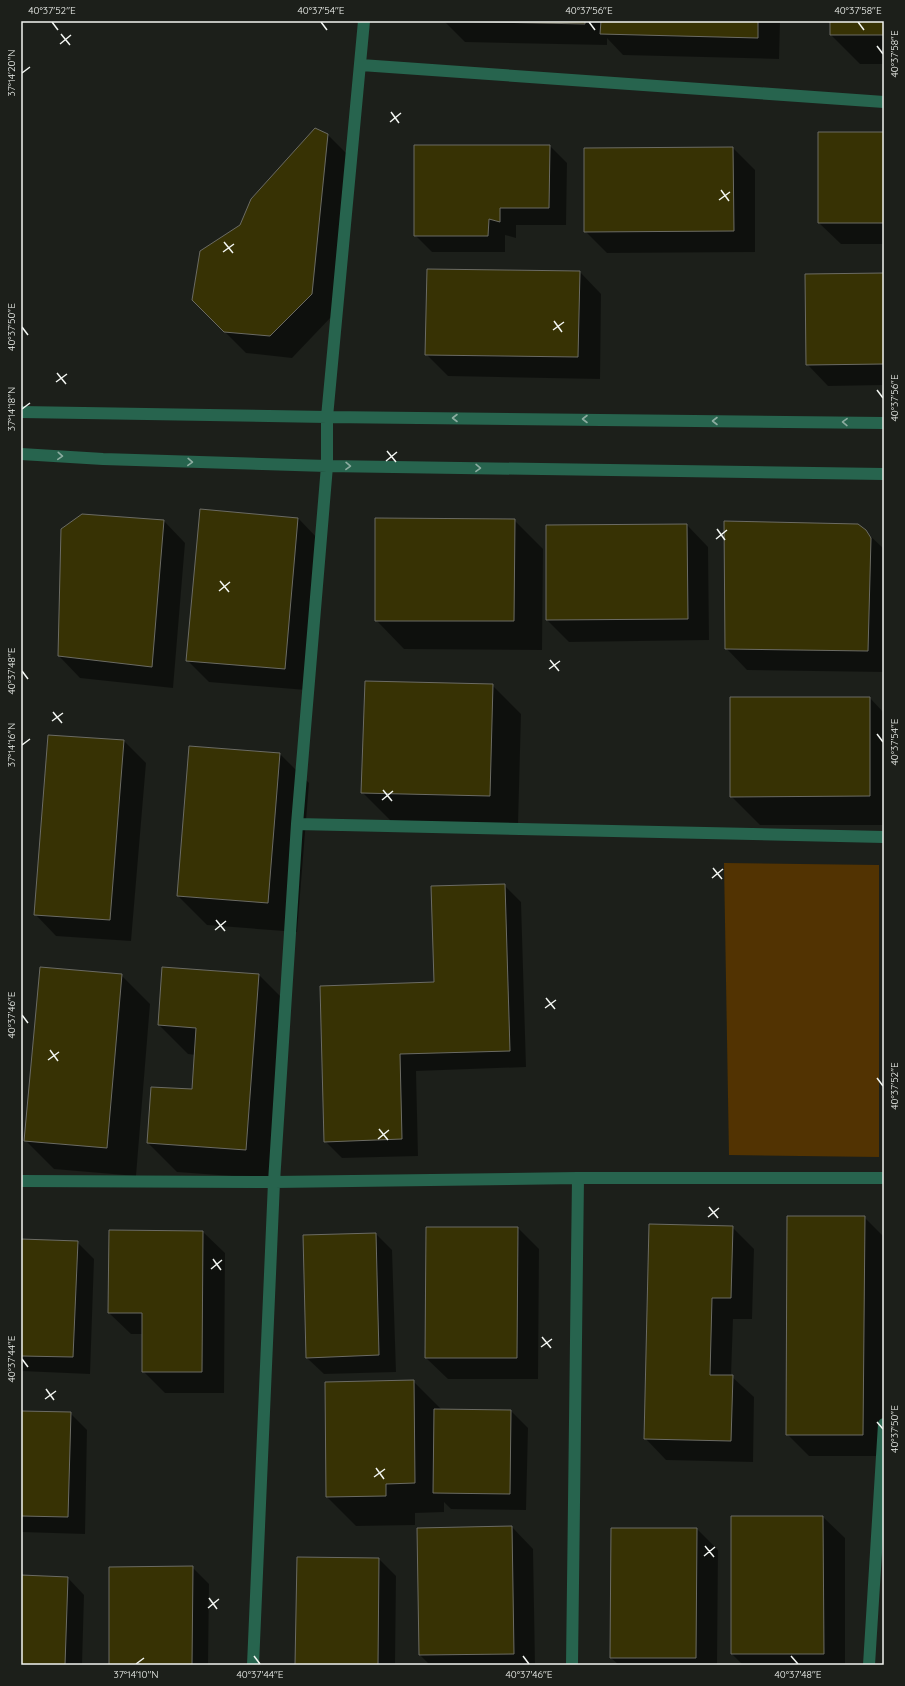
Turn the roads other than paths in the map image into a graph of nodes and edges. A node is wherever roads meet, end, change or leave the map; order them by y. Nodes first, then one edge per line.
1 (364, 21) edge
2 (361, 65) junction
3 (884, 102) edge
4 (21, 412) edge
5 (327, 417) junction
6 (884, 423) edge
7 (21, 454) edge
8 (327, 466) junction
9 (884, 474) edge
10 (297, 824) junction
11 (884, 837) edge
12 (578, 1178) junction
13 (884, 1178) edge
14 (21, 1181) edge
15 (274, 1182) junction
16 (884, 1424) edge
17 (253, 1665) edge
18 (572, 1665) edge
19 (869, 1665) edge

1 - 2 street
2 - 3 street
2 - 5 street
4 - 5 street
6 -> 5 street
5 - 8 street
7 -> 8 street
8 -> 9 street
8 - 10 street
10 - 11 street
10 - 15 street
12 - 13 street
12 - 15 street
12 - 18 street
14 - 15 street
15 - 17 street
16 - 19 street

